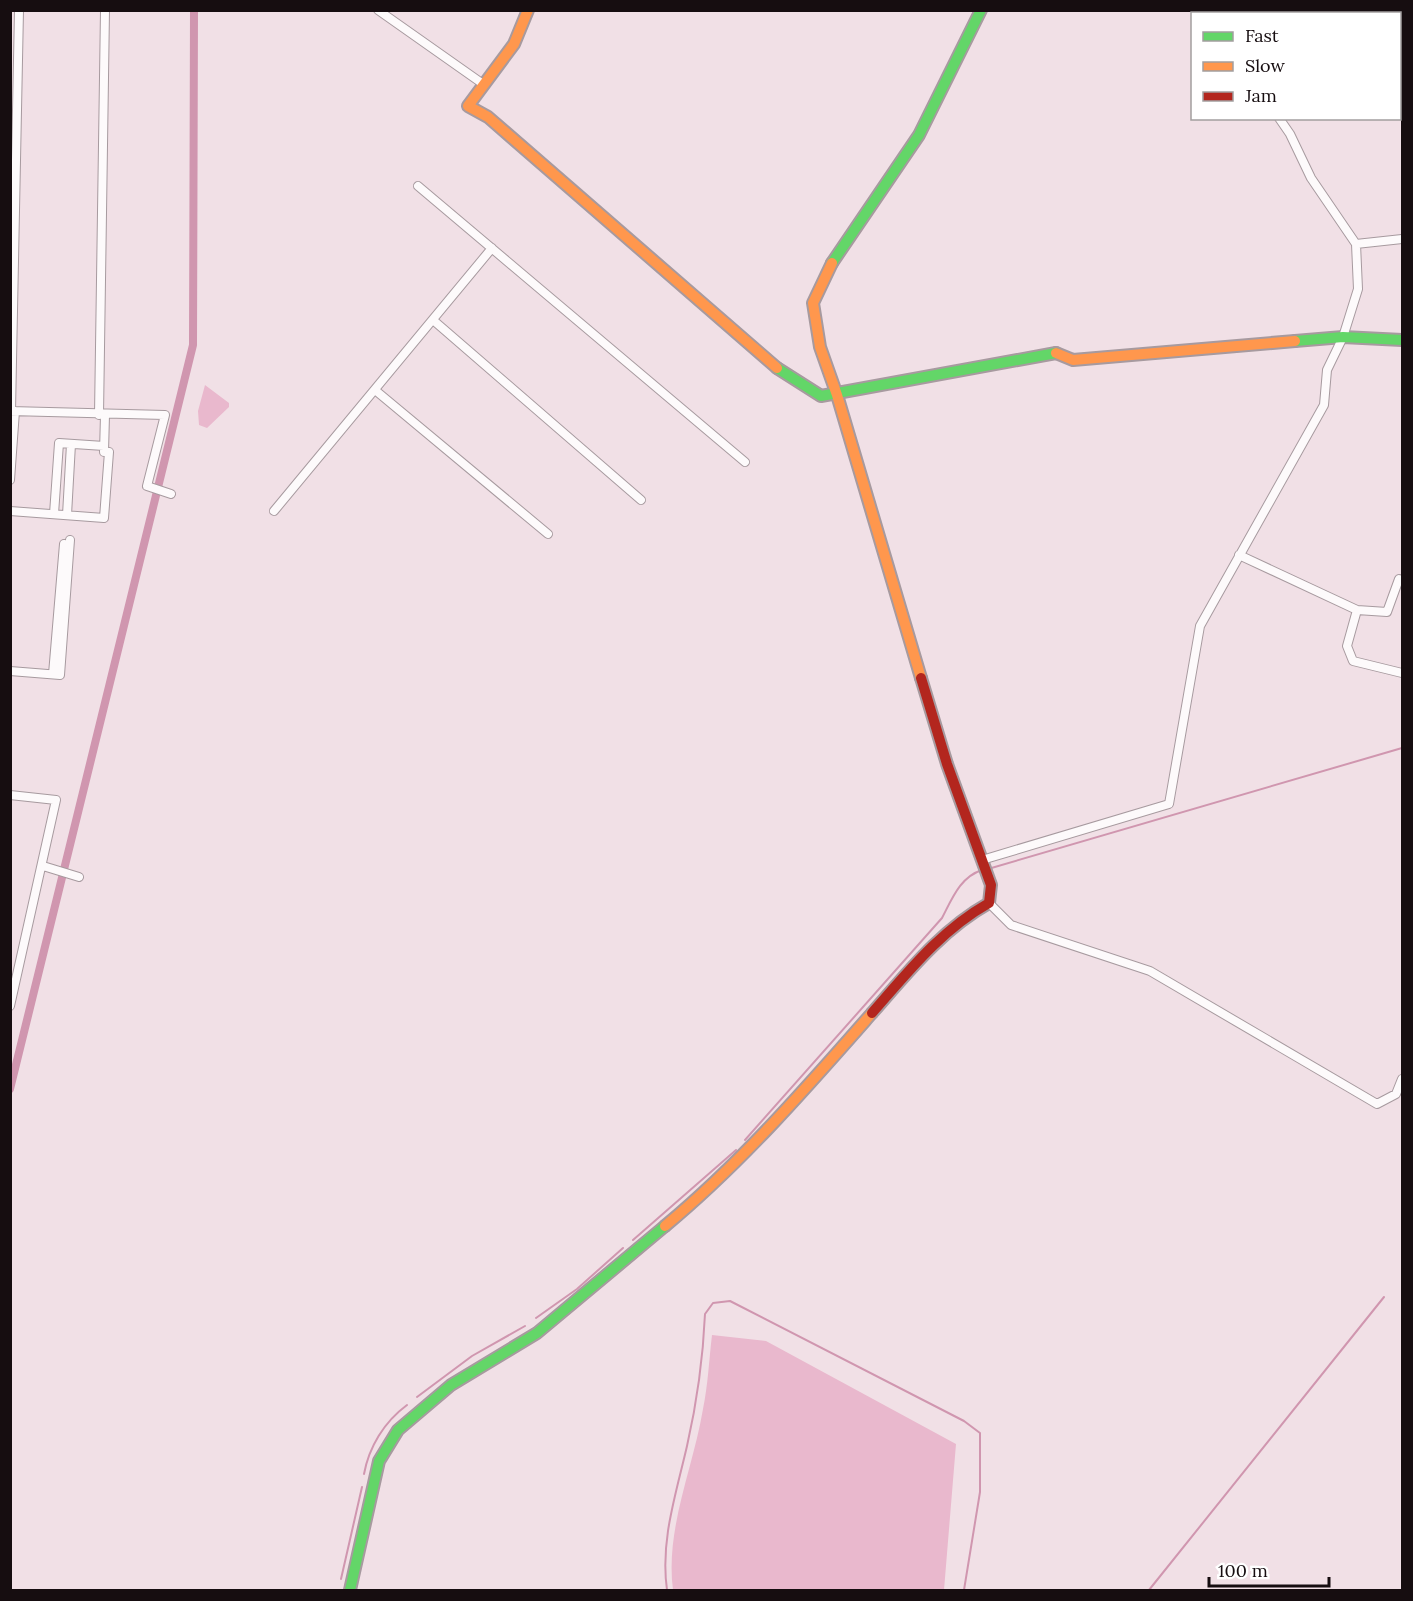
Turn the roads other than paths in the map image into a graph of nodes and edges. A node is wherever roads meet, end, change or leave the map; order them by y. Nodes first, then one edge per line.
1 (19, 10) edge
2 (105, 10) edge
3 (378, 10) edge
4 (528, 10) edge
5 (981, 10) edge
6 (483, 84) junction
7 (1280, 120) edge
8 (418, 186) dead end
9 (1402, 239) edge
10 (1356, 244) junction
11 (492, 248) junction
12 (433, 320) junction
13 (1343, 337) junction
14 (1402, 340) edge
15 (375, 390) junction
16 (837, 395) junction
17 (12, 411) edge
18 (102, 415) junction
19 (71, 444) junction
20 (104, 446) junction
21 (745, 462) dead end
22 (10, 480) edge
23 (171, 494) dead end
24 (641, 500) dead end
25 (10, 511) edge
26 (274, 511) dead end
27 (54, 514) junction
28 (67, 515) junction
29 (548, 534) dead end
30 (67, 542) dead end
31 (1239, 555) junction
32 (1399, 579) dead end
33 (1357, 610) junction
34 (10, 671) edge
35 (1402, 673) edge
36 (10, 795) edge
37 (43, 866) junction
38 (984, 866) junction
39 (79, 877) dead end
40 (989, 903) junction
41 (10, 1006) edge
42 (1402, 1079) edge
43 (350, 1590) edge

1 - 17 street
2 - 18 street
3 - 6 street
4 - 6 street
5 - 16 street
6 - 16 street
7 - 10 street
8 - 11 street
9 - 10 street
10 - 13 street
11 - 12 street
11 - 21 street
12 - 15 street
12 - 24 street
13 - 14 street
13 - 16 street
13 - 31 street
15 - 26 street
15 - 29 street
16 - 38 street
17 - 18 street
17 - 22 street
18 - 20 street
18 - 23 street
19 - 20 street
19 - 27 street
19 - 28 street
20 - 28 street
25 - 27 street
27 - 28 street
30 - 34 street
31 - 33 street
31 - 38 street
32 - 33 street
33 - 35 street
36 - 37 street
37 - 39 street
37 - 41 street
38 - 40 street
40 - 42 street
40 - 43 street

